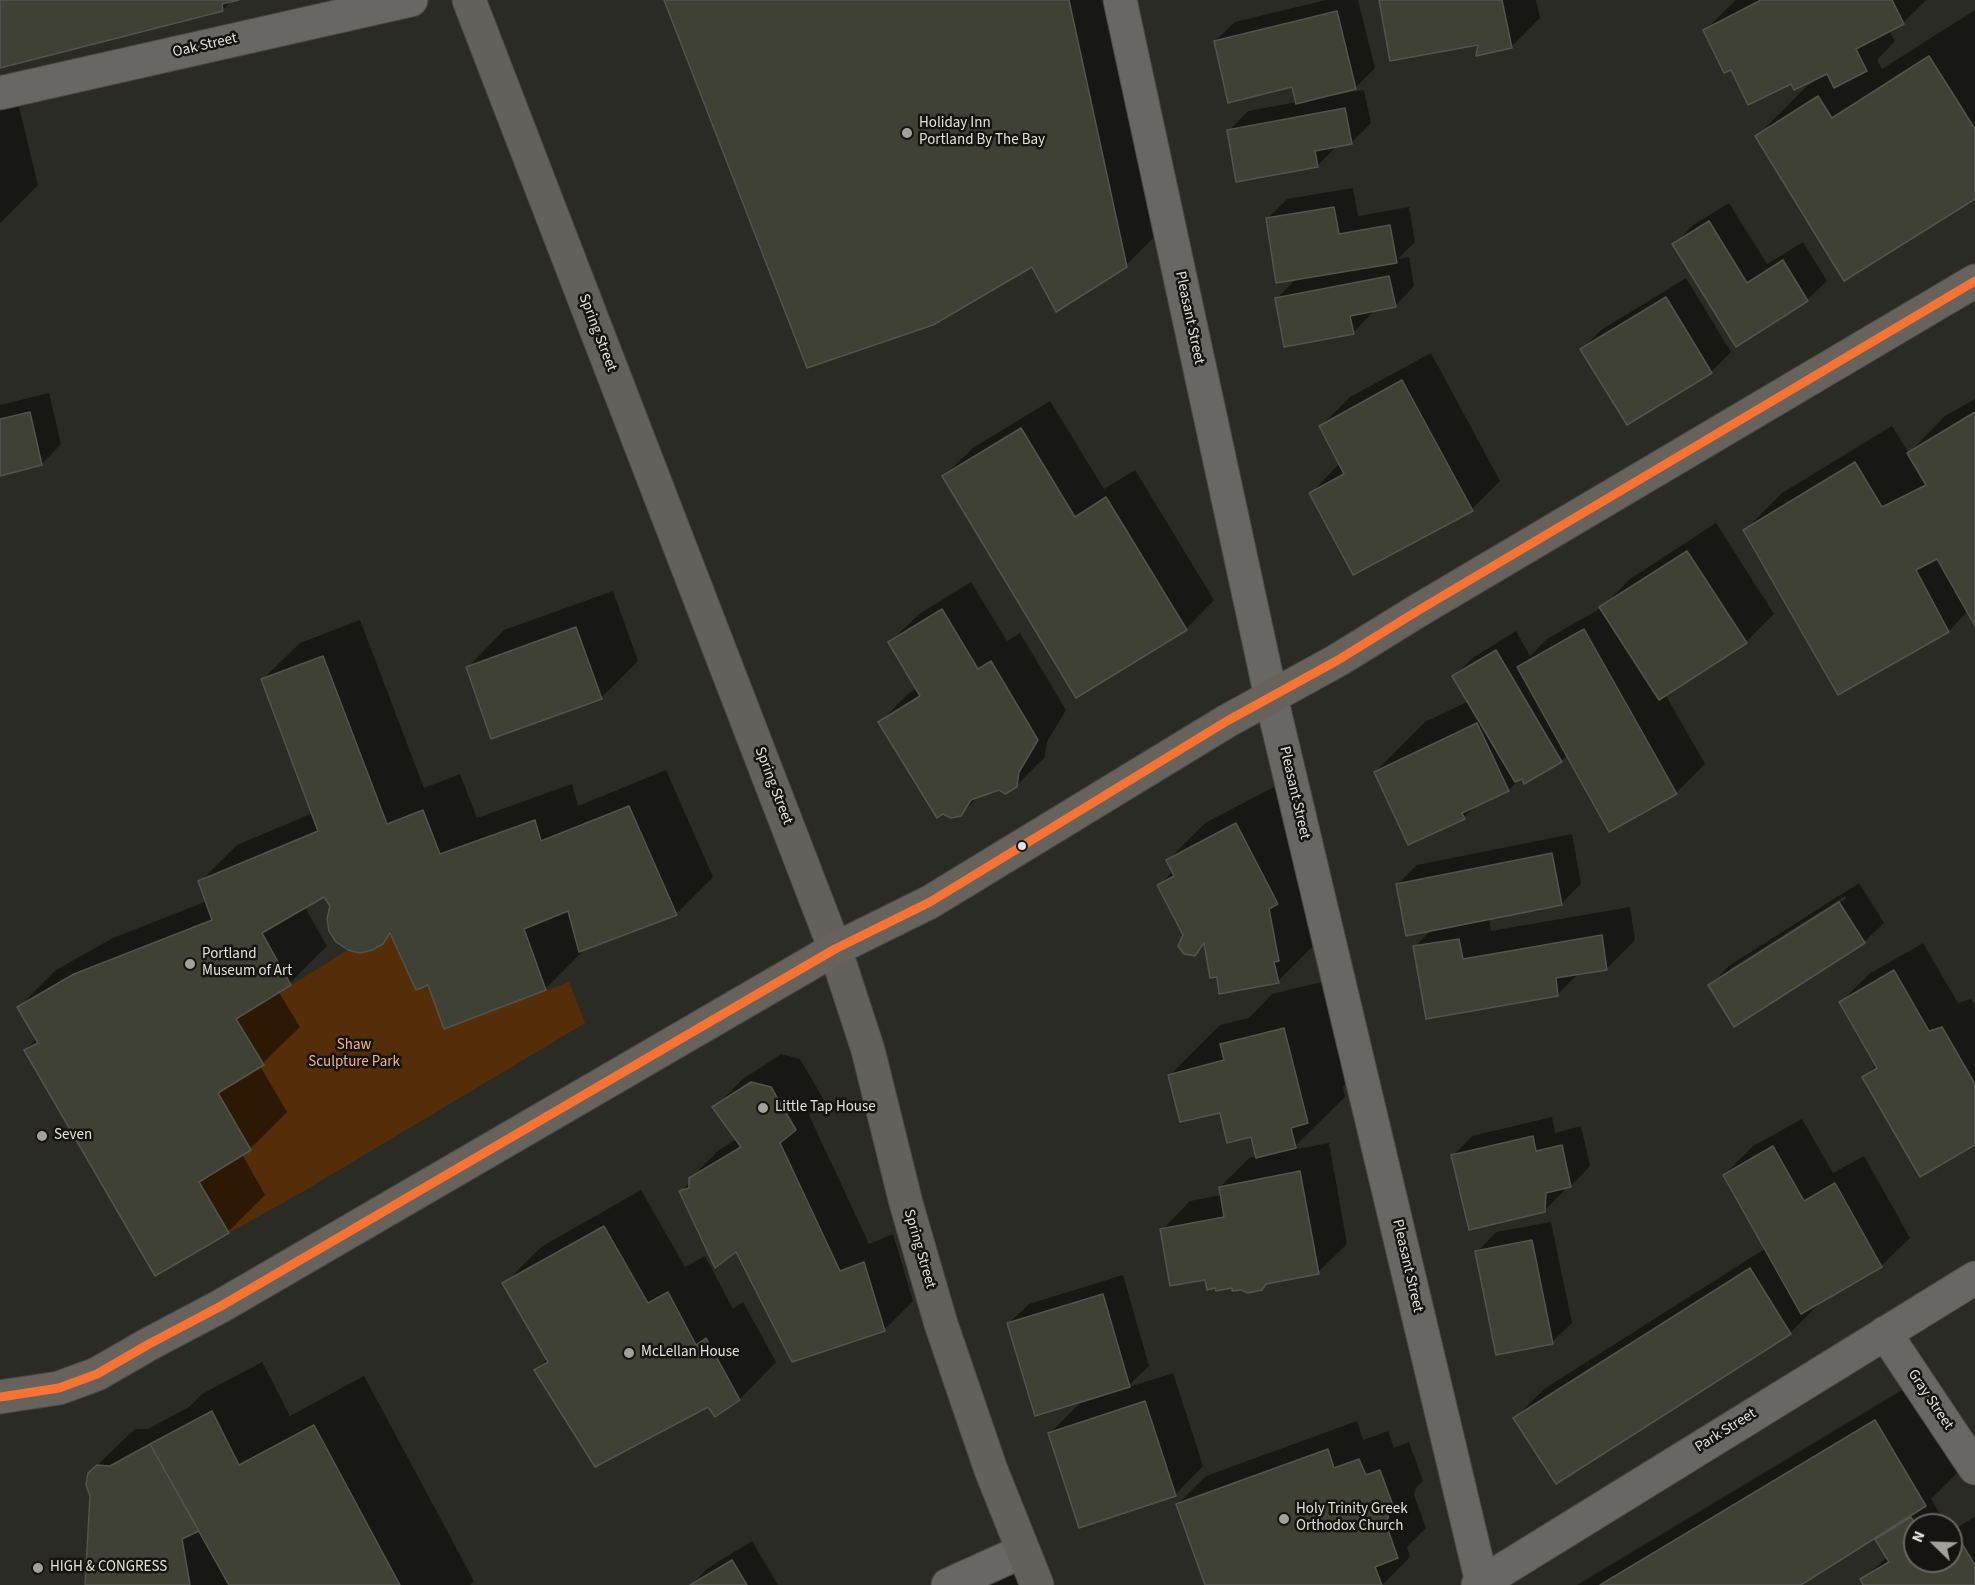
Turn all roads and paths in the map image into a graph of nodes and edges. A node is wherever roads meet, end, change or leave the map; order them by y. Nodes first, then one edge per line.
1 (411, 0) edge
2 (469, 0) edge
3 (1120, 0) edge
4 (0, 93) edge
5 (1975, 281) edge
6 (1271, 697) junction
7 (835, 948) junction
8 (1975, 1278) edge
9 (1885, 1333) junction
10 (0, 1396) edge
11 (1975, 1468) edge
12 (1023, 1551) junction
13 (1480, 1584) edge
14 (948, 1585) edge
15 (1037, 1585) edge

1 - 4 street, Oak Street
2 - 7 street, Spring Street
3 - 6 street, Pleasant Street
5 - 6 main road
6 - 7 main road
6 - 13 street, Pleasant Street
7 - 10 main road
7 - 12 street, Spring Street
8 - 9 street, Park Street
9 - 11 street, Gray Street
9 - 13 street, Park Street
12 - 14 street
12 - 15 street, Spring Street

